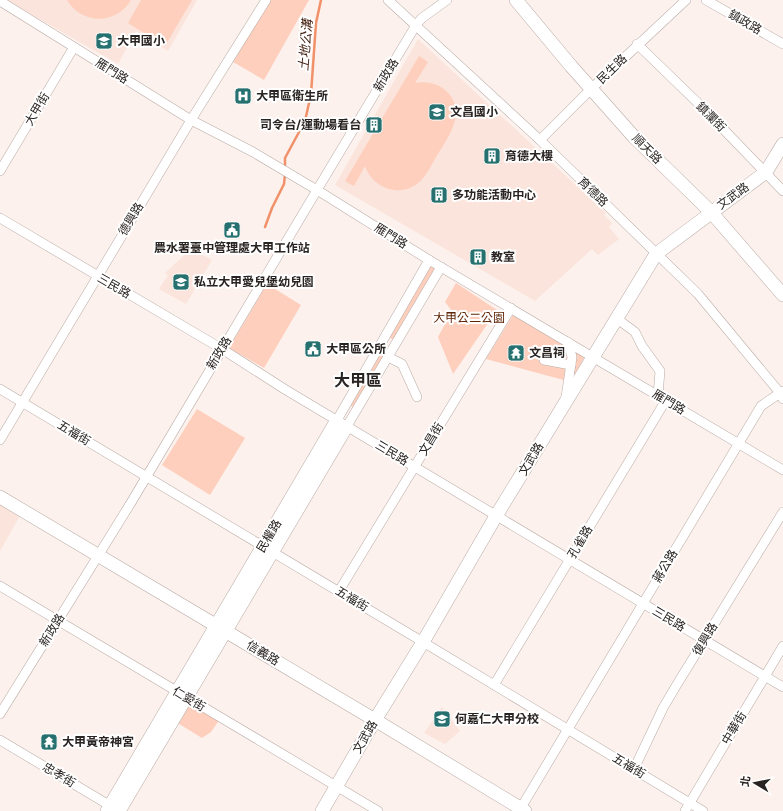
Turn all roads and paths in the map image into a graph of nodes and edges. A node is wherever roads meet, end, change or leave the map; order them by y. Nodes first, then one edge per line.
1 (266, 0) edge
2 (388, 0) edge
3 (447, 0) edge
4 (516, 0) edge
5 (686, 0) edge
6 (706, 0) edge
7 (0, 1) edge
8 (416, 25) junction
9 (637, 44) junction
10 (783, 44) edge
11 (74, 47) junction
12 (591, 89) junction
13 (190, 120) junction
14 (540, 140) junction
15 (783, 144) edge
16 (0, 171) edge
17 (766, 172) junction
18 (317, 190) junction
19 (783, 191) edge
20 (711, 212) junction
21 (0, 218) edge
22 (656, 254) junction
23 (429, 260) junction
24 (441, 267) junction
25 (98, 276) junction
26 (783, 295) edge
27 (511, 308) junction
28 (616, 318) junction
29 (568, 342) junction
30 (381, 343) junction
31 (222, 349) junction
32 (391, 351) junction
33 (593, 357) junction
34 (544, 360) dead end
35 (572, 365) junction
36 (0, 389) edge
37 (782, 394) edge
38 (417, 397) dead end
39 (662, 398) junction
40 (23, 402) junction
41 (564, 404) junction
42 (342, 423) junction
43 (0, 440) edge
44 (739, 443) junction
45 (414, 466) junction
46 (783, 470) edge
47 (146, 476) junction
48 (0, 497) edge
49 (783, 512) edge
50 (496, 516) junction
51 (268, 549) junction
52 (98, 555) junction
53 (570, 560) junction
54 (0, 586) edge
55 (339, 591) junction
56 (643, 603) junction
57 (58, 621) junction
58 (221, 628) junction
59 (705, 640) junction
60 (424, 642) junction
61 (783, 646) edge
62 (765, 676) junction
63 (494, 685) junction
64 (783, 687) edge
65 (182, 694) junction
66 (0, 714) edge
67 (375, 720) junction
68 (568, 729) junction
69 (0, 740) edge
70 (634, 769) junction
71 (336, 786) junction
72 (687, 807) edge
73 (113, 810) edge
74 (522, 810) edge
75 (322, 811) edge
76 (378, 811) edge
77 (703, 811) edge

1 - 13 street, 德興路
2 - 8 street, 育德路
3 - 8 street, 新政路
4 - 12 street, 順天路
5 - 9 street, 民生路
6 - 10 street, 鎮政路
7 - 11 street, 雁門路
8 - 14 street, 育德路
8 - 18 street, 新政路
9 - 12 street, 民生路
9 - 17 street, 鎮瀾街
11 - 13 street, 雁門路
11 - 16 street, 大甲街
12 - 14 street, 民生路
12 - 20 street, 順天路
13 - 18 street, 雁門路
13 - 25 street, 德興路
14 - 22 street, 育德路
15 - 17 street, 文武路
17 - 19 street, 鎮瀾街
17 - 20 street, 文武路
18 - 23 street, 雁門路
18 - 31 street, 新政路
20 - 22 street, 文武路
20 - 26 street, 順天路
21 - 25 street, 三民路
22 - 28 street, 文武路
22 - 37 street, 育德路
23 - 24 street, 雁門路
23 - 30 street, 民權路
24 - 27 street, 雁門路
24 - 32 street, 民權路
25 - 31 street, 三民路
25 - 40 street, 德興路
27 - 29 street, 雁門路
27 - 45 street, 文昌街
28 - 33 street, 文武路
28 - 39 street
29 - 33 street, 雁門路
29 - 35 street
30 - 32 street
30 - 42 street, 民權路
31 - 42 street, 三民路
31 - 47 street, 新政路
32 - 38 street
32 - 42 street, 民權路
33 - 39 street, 雁門路
33 - 41 street, 文武路
34 - 35 street
35 - 41 street
36 - 40 street, 五福街
37 - 44 street, 蔣公路
39 - 44 street, 雁門路
39 - 53 street, 孔雀路
40 - 43 street, 德興路
40 - 47 street, 五福街
41 - 50 street, 文武路
42 - 45 street, 三民路
42 - 51 street, 民權路
44 - 46 street, 雁門路
44 - 56 street, 蔣公路
45 - 50 street, 三民路
45 - 55 street, 文昌街
47 - 51 street, 五福街
47 - 52 street, 新政路
48 - 52 street, 信義路
49 - 59 street, 復興路
50 - 53 street, 三民路
50 - 60 street, 文武路
51 - 55 street, 五福街
51 - 58 street, 民權路
52 - 57 street, 新政路
52 - 58 street, 信義路
53 - 56 street, 三民路
53 - 63 street, 孔雀路
54 - 57 street, 仁愛街
55 - 60 street, 五福街
56 - 59 street, 三民路
56 - 68 street, 蔣公路
57 - 65 street, 仁愛街
57 - 66 street, 新政路
58 - 65 street, 民權路
58 - 67 street, 信義路
59 - 62 street, 三民路
59 - 70 street, 復興路
60 - 63 street, 五福街
60 - 67 street, 文武路
61 - 62 street, 中華街
62 - 64 street, 三民路
62 - 72 street, 中華街
63 - 68 street, 五福街
65 - 71 street, 仁愛街
65 - 73 street, 民權路
67 - 71 street, 文武路
67 - 74 street, 信義路
68 - 70 street, 五福街
68 - 74 street, 蔣公路
69 - 73 street, 忠孝街
70 - 72 street, 五福街
71 - 75 street, 文武路
71 - 76 street, 仁愛街
72 - 77 street, 五福街

